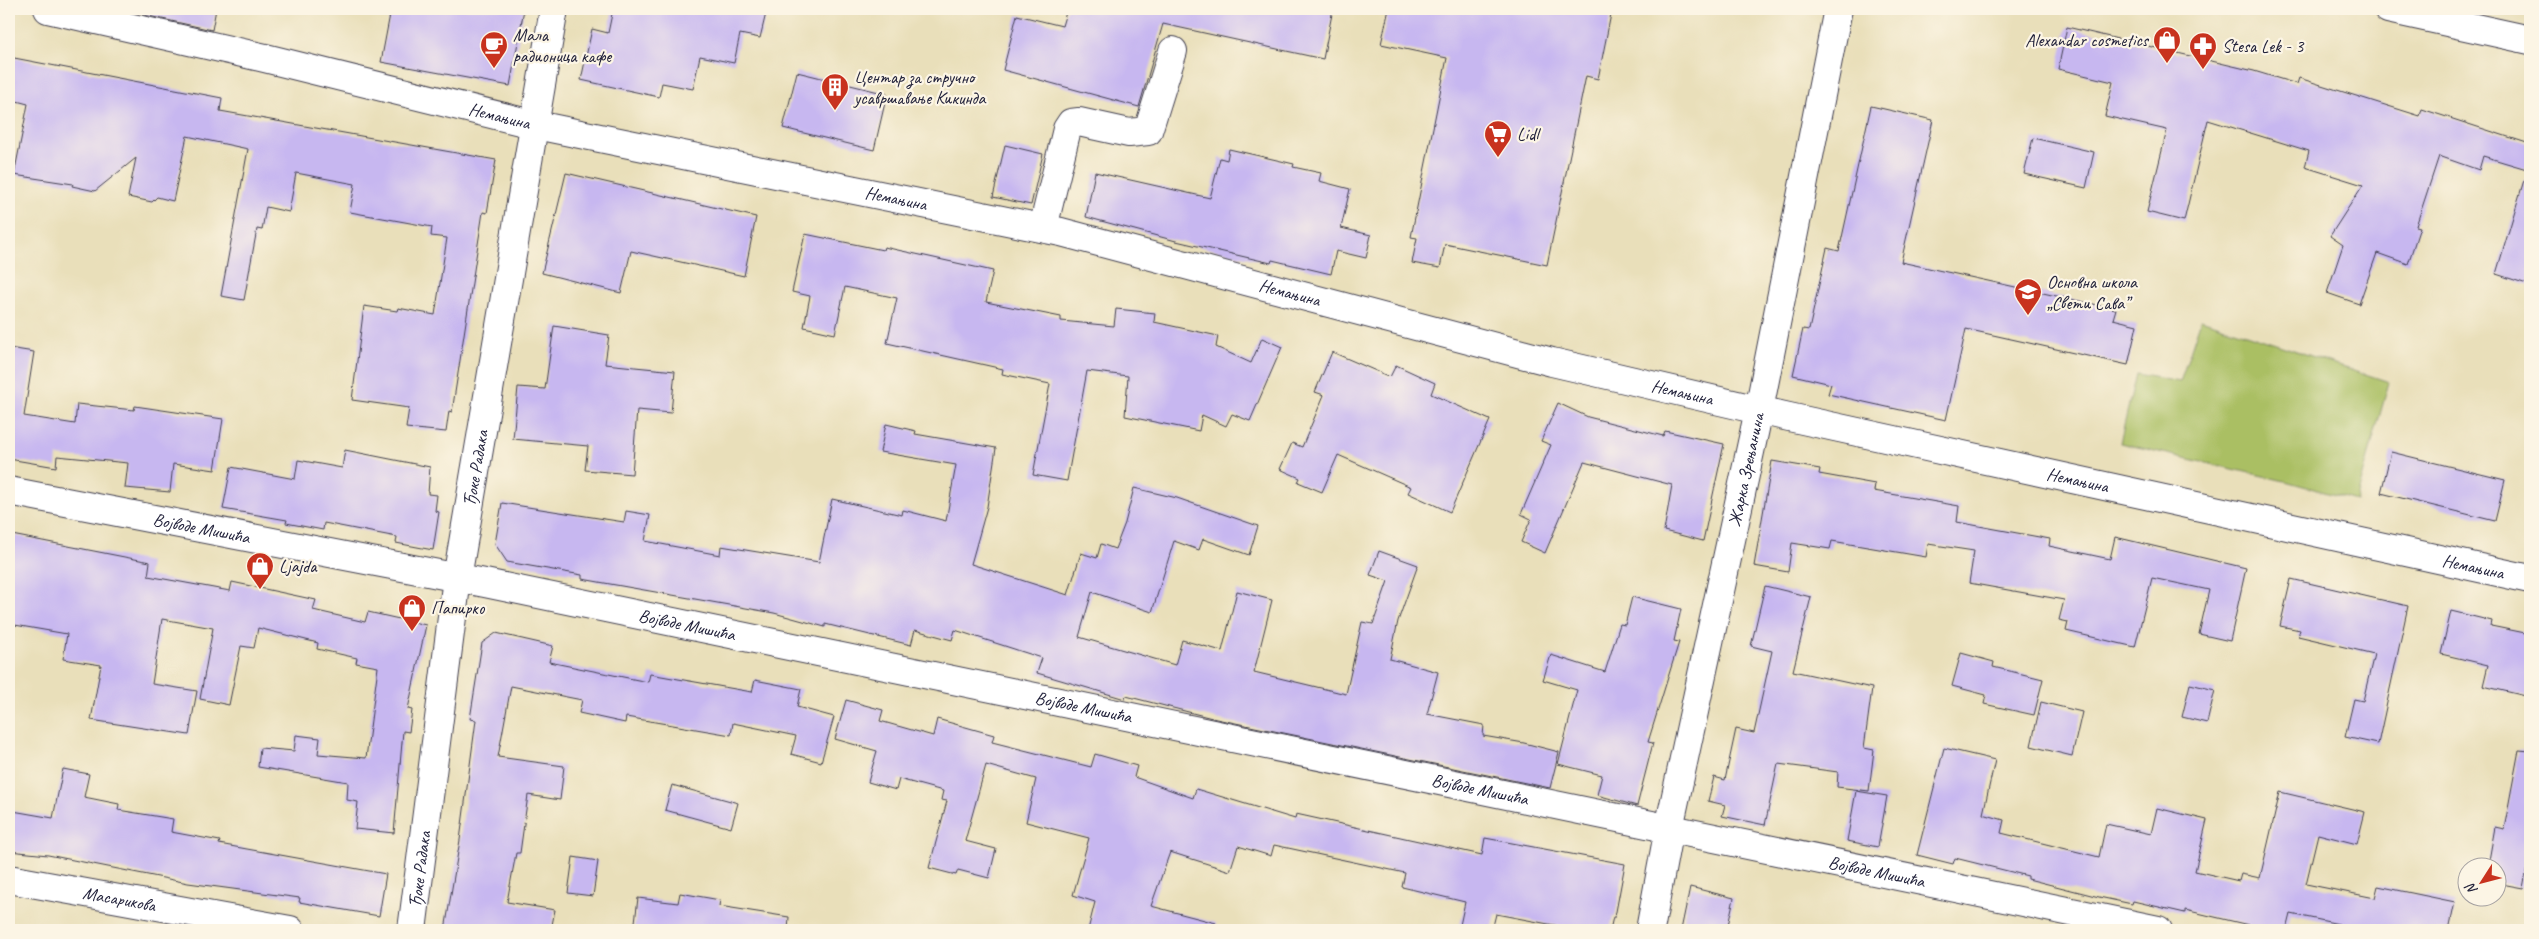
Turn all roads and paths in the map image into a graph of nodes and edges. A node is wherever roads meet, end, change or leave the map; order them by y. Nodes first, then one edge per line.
1 (48, 9) edge
2 (554, 9) edge
3 (1838, 9) edge
4 (2388, 9) edge
5 (2530, 40) edge
6 (1173, 51) dead end
7 (536, 126) junction
8 (1043, 228) junction
9 (1759, 410) junction
10 (9, 491) edge
11 (457, 578) junction
12 (2530, 579) edge
13 (1669, 828) junction
14 (9, 879) edge
15 (290, 930) edge
16 (412, 930) edge
17 (1650, 930) edge
18 (2158, 930) edge

1 - 7 street, Немањина
2 - 7 street, Ђоке Радака
3 - 9 street, Жарка Зрењанина
4 - 5 street
6 - 8 street
7 - 8 street, Немањина
7 - 11 street, Ђоке Радака
8 - 9 street, Немањина
9 - 12 street, Немањина
9 - 13 street, Жарка Зрењанина
10 - 11 street, Војводе Мишића
11 - 13 street, Војводе Мишића
11 - 16 street, Ђоке Радака
13 - 17 street, Жарка Зрењанина
13 - 18 street, Војводе Мишића
14 - 15 street, Масарикова

